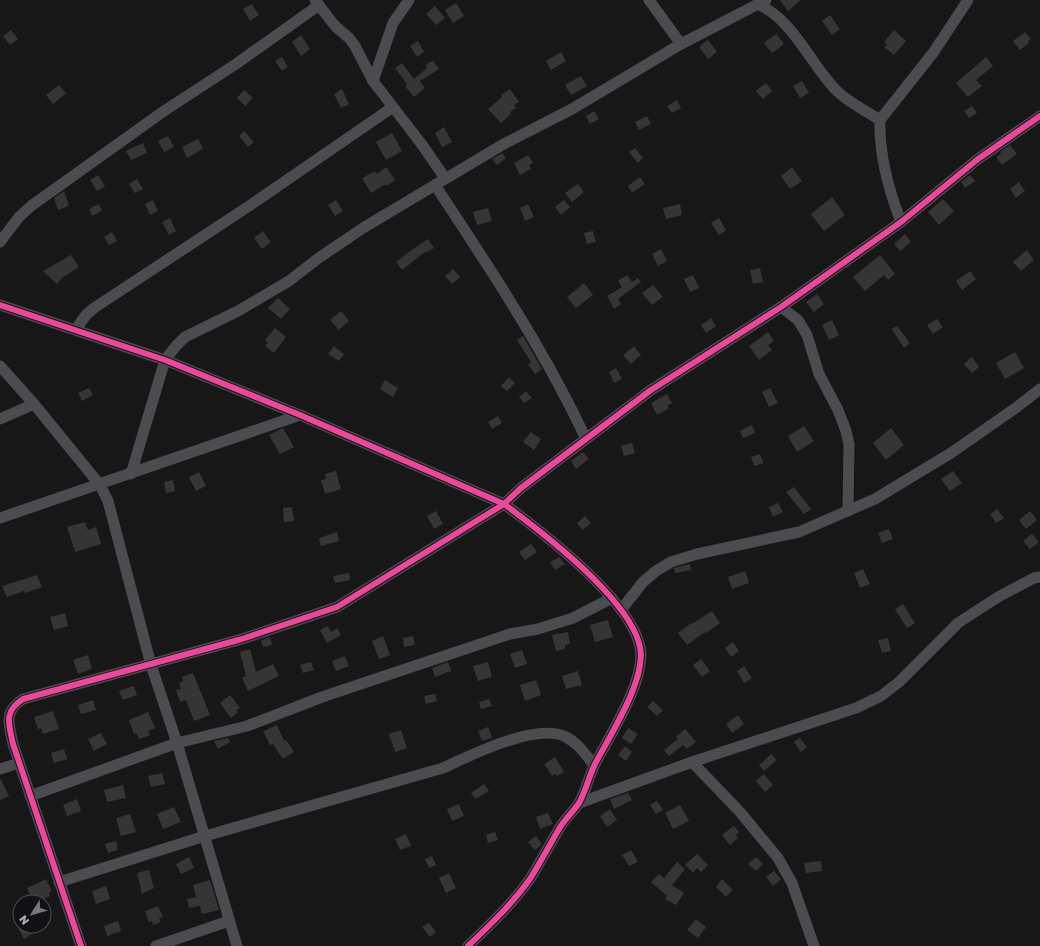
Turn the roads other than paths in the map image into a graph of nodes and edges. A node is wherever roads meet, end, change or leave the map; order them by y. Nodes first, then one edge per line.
1 (409, 0) edge
2 (649, 0) edge
3 (968, 0) edge
4 (317, 2) edge
5 (761, 2) edge
6 (681, 44) junction
7 (373, 81) junction
8 (393, 107) junction
9 (1040, 116) edge
10 (880, 120) junction
11 (445, 178) junction
12 (435, 185) junction
13 (901, 222) junction
14 (0, 242) edge
15 (0, 305) edge
16 (781, 307) junction
17 (76, 330) junction
18 (165, 360) junction
19 (0, 366) edge
20 (1040, 389) edge
21 (34, 404) junction
22 (300, 415) junction
23 (0, 419) edge
24 (586, 439) junction
25 (131, 474) junction
26 (100, 485) junction
27 (504, 504) junction
28 (848, 511) junction
29 (0, 518) edge
30 (1040, 577) edge
31 (612, 598) junction
32 (621, 610) junction
33 (151, 665) junction
34 (177, 743) junction
35 (692, 762) junction
36 (19, 763) junction
37 (594, 765) junction
38 (0, 769) edge
39 (30, 796) junction
40 (579, 803) junction
41 (205, 836) junction
42 (59, 882) junction
43 (229, 921) junction
44 (81, 946) edge
45 (156, 946) edge
46 (237, 946) edge
47 (468, 946) edge
48 (814, 946) edge

1 - 7 street
2 - 6 street
3 - 10 street
4 - 7 street
4 - 14 street
5 - 6 street
5 - 10 street
6 - 11 street
7 - 8 street
8 - 11 street
8 - 17 street
9 - 13 street
10 - 13 street
11 - 12 street
12 - 18 street
12 - 24 street
13 - 16 street
15 - 17 street
16 - 24 street
16 - 28 street
17 - 18 street
18 - 22 street
18 - 25 street
19 - 21 street
20 - 28 street
21 - 23 street
21 - 26 street
22 - 25 street
22 - 27 street
24 - 27 street
25 - 26 street
26 - 29 street
26 - 33 street
27 - 31 street
27 - 33 street
28 - 32 street
30 - 35 street
31 - 32 street
31 - 34 street
32 - 37 street
33 - 34 street
33 - 36 street
34 - 39 street
34 - 41 street
35 - 40 street
35 - 48 street
36 - 38 street
36 - 39 street
37 - 40 street
37 - 41 street
39 - 42 street
40 - 47 street
41 - 42 street
41 - 43 street
42 - 44 street
43 - 45 street
43 - 46 street

